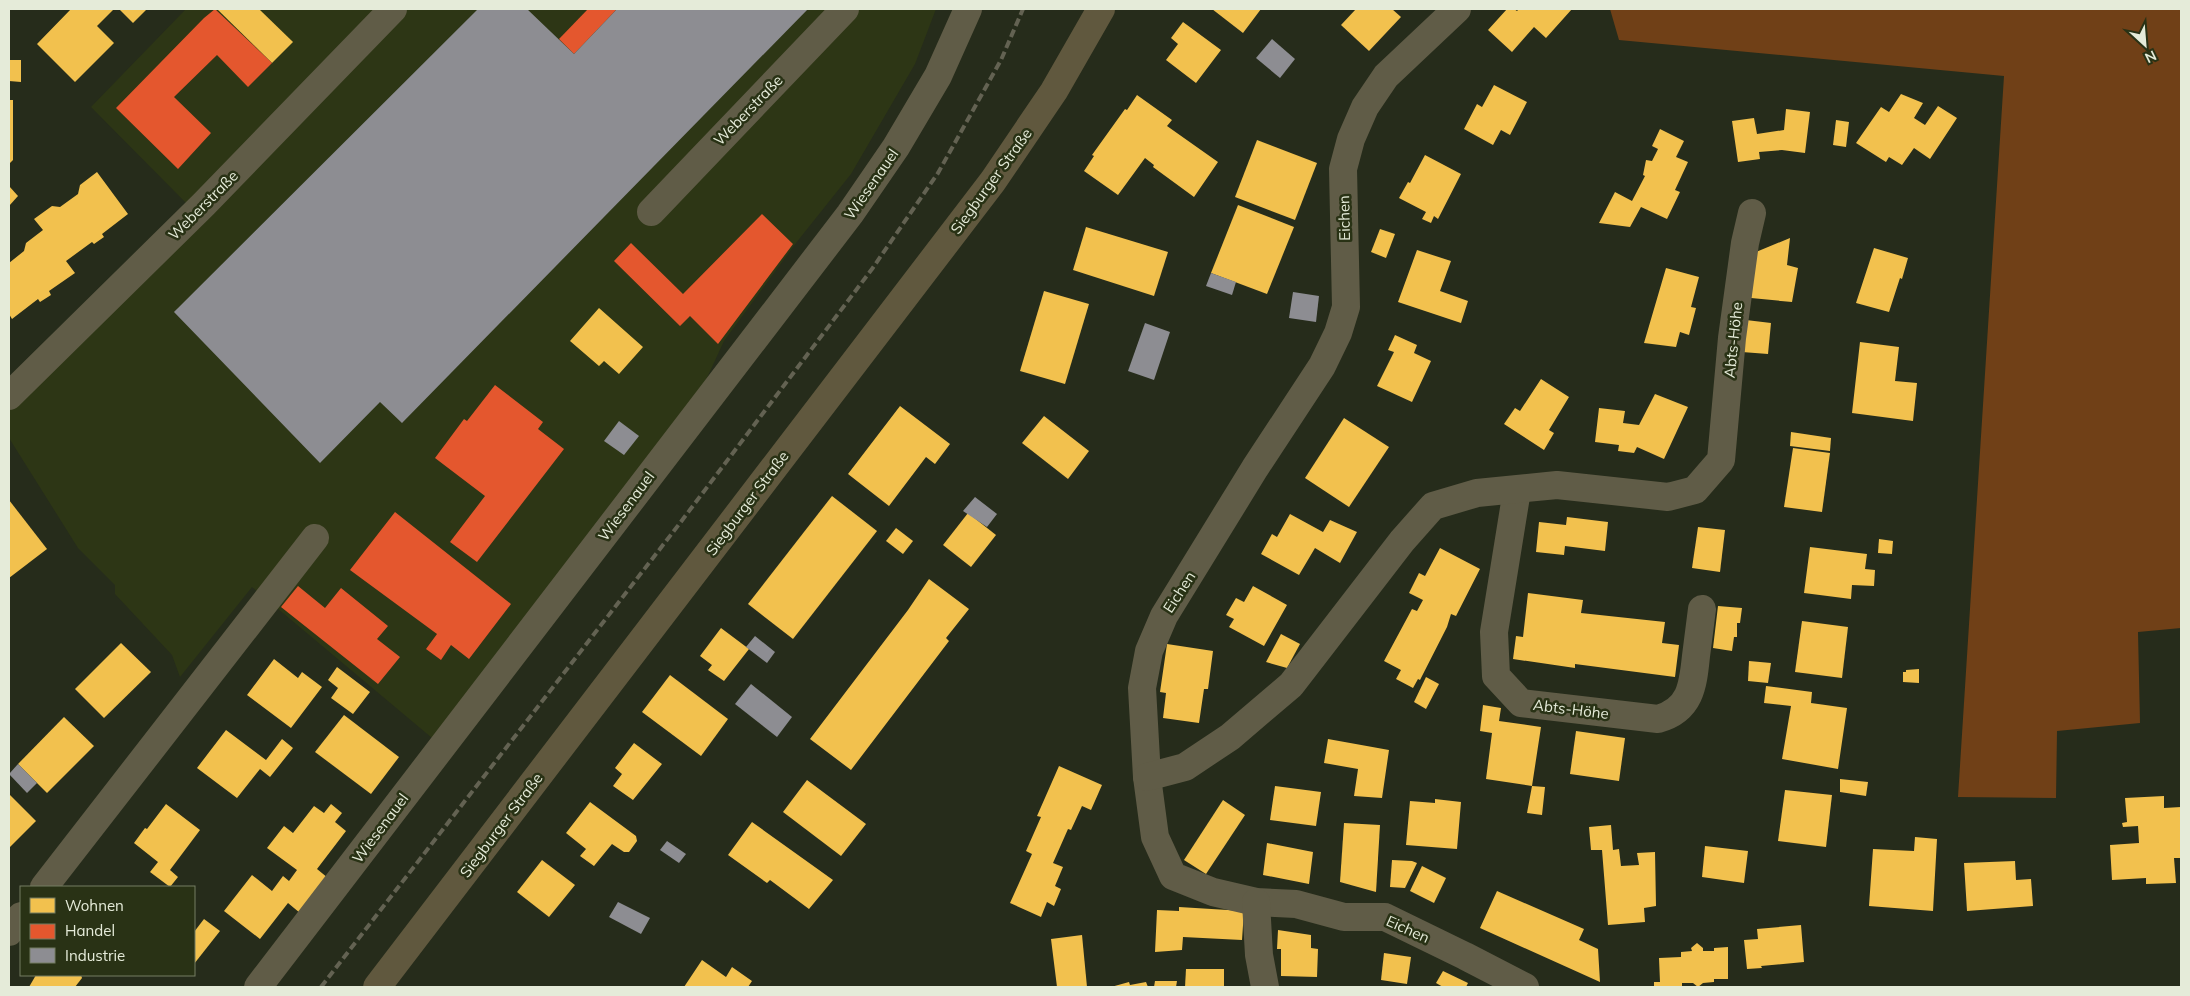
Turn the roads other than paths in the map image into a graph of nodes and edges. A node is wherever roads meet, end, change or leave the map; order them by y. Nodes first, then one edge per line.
1 (393, 9) edge
2 (845, 9) edge
3 (968, 9) edge
4 (1101, 9) edge
5 (1457, 9) edge
6 (651, 212) dead end
7 (1752, 213) dead end
8 (9, 396) edge
9 (1517, 490) junction
10 (315, 538) dead end
11 (1702, 609) dead end
12 (1147, 777) junction
13 (45, 886) edge
14 (1256, 902) junction
15 (20, 917) edge
16 (9, 932) edge
17 (258, 987) edge
18 (377, 987) edge
19 (1265, 987) edge
20 (1525, 987) edge

1 - 8 street, Weberstraße
2 - 6 street, Weberstraße
3 - 17 street, Wiesenauel
4 - 18 main road, Siegburger Straße
5 - 12 street, Eichen
7 - 9 street, Abts-Höhe
9 - 11 street, Abts-Höhe
9 - 12 street, Abts-Höhe
10 - 13 street
12 - 14 street, Eichen
14 - 19 street
14 - 20 street, Eichen
15 - 16 street

